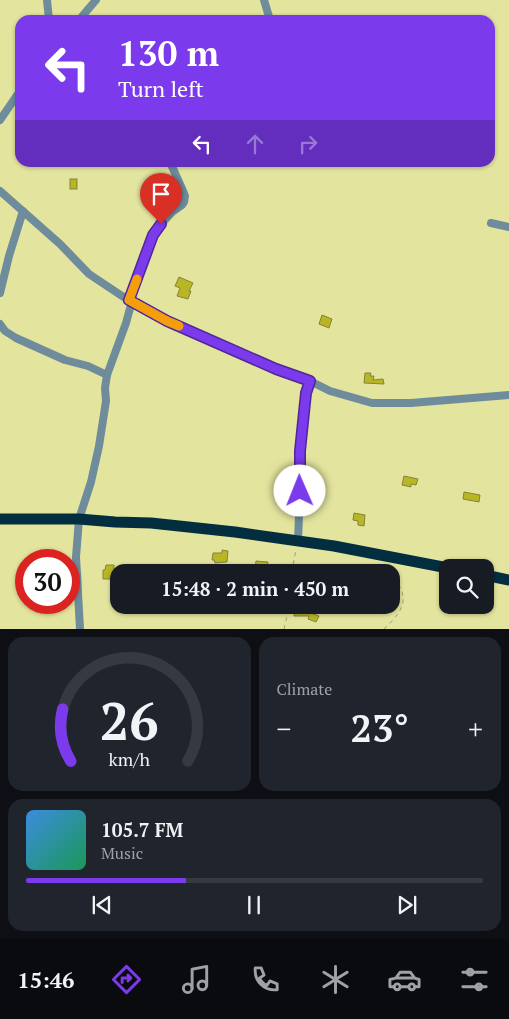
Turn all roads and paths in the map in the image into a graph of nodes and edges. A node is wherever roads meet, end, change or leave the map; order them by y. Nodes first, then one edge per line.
1 (47, 0) edge
2 (96, 0) edge
3 (264, 0) edge
4 (48, 15) edge
5 (84, 15) edge
6 (268, 15) edge
7 (15, 98) edge
8 (0, 120) edge
9 (172, 167) edge
10 (0, 191) edge
11 (23, 212) junction
12 (490, 223) dead end
13 (509, 227) edge
14 (0, 293) edge
15 (130, 300) junction
16 (0, 324) edge
17 (107, 375) junction
18 (310, 381) junction
19 (509, 395) edge
20 (0, 519) edge
21 (79, 519) junction
22 (298, 541) junction
23 (294, 564) edge
24 (439, 566) edge
25 (494, 577) edge
26 (509, 580) edge
27 (400, 587) edge
28 (400, 611) edge
29 (287, 614) edge
30 (398, 614) edge
31 (80, 629) edge
32 (284, 629) edge
33 (384, 629) edge

1 - 4 street
2 - 5 street
3 - 6 street
7 - 8 street
9 - 15 street
10 - 11 street
11 - 14 street
11 - 15 street
12 - 13 street
15 - 17 street
15 - 18 street
16 - 17 street
17 - 21 street
18 - 19 street
18 - 22 street
20 - 21 highway
21 - 22 highway
21 - 31 street
22 - 23 path
22 - 24 highway
25 - 26 highway
27 - 28 path
29 - 32 path
30 - 33 path

